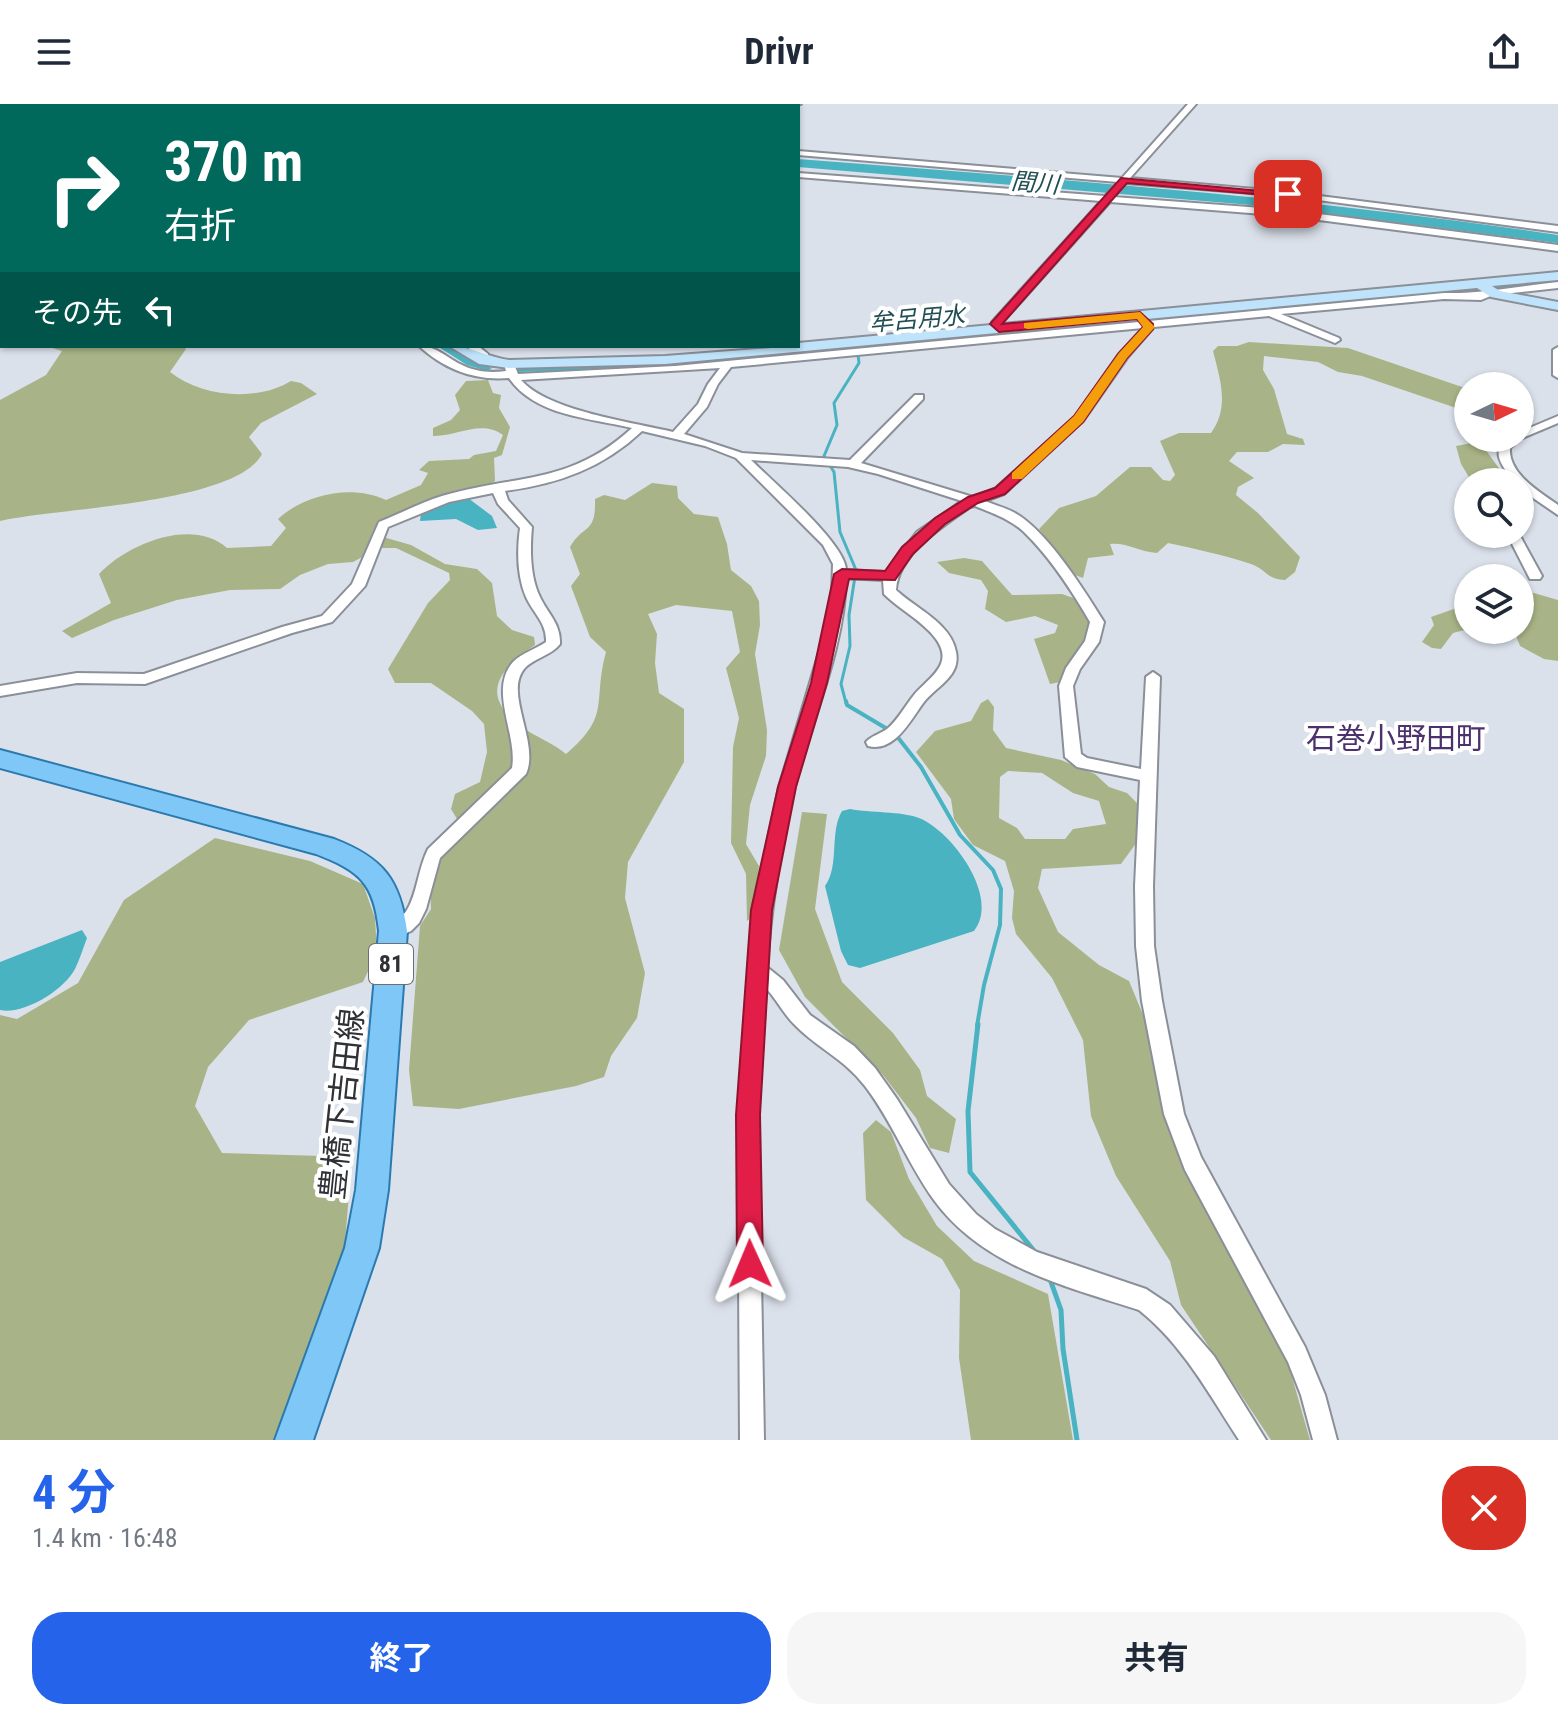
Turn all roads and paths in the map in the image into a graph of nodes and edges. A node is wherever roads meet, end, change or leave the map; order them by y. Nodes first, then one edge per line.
1 (1192, 104) edge
2 (800, 153) edge
3 (800, 175) edge
4 (1124, 180) junction
5 (1108, 199) junction
6 (1558, 229) edge
7 (1558, 250) edge
8 (1558, 276) edge
9 (1558, 285) edge
10 (1484, 290) junction
11 (1558, 306) edge
12 (1265, 309) junction
13 (1143, 320) junction
14 (999, 329) junction
15 (1335, 340) dead end
16 (427, 348) edge
17 (460, 348) edge
18 (474, 348) edge
19 (863, 348) junction
20 (1558, 350) edge
21 (484, 361) junction
22 (728, 364) junction
23 (512, 372) junction
24 (1558, 375) edge
25 (919, 397) dead end
26 (1558, 419) edge
27 (639, 428) junction
28 (1534, 430) edge
29 (676, 436) junction
30 (740, 456) junction
31 (853, 464) junction
32 (498, 488) junction
33 (973, 500) junction
34 (1534, 500) edge
35 (1558, 511) edge
36 (1520, 548) edge
37 (852, 574) junction
38 (890, 576) junction
39 (1535, 576) dead end
40 (1153, 677) dead end
41 (0, 691) edge
42 (874, 742) dead end
43 (0, 759) edge
44 (1148, 776) junction
45 (393, 931) junction
46 (758, 971) junction
47 (294, 1440) edge
48 (752, 1440) edge
49 (1254, 1440) edge
50 (1325, 1440) edge

1 - 4 street
2 - 4 street
3 - 5 street
4 - 5 street
4 - 6 street
5 - 7 street
5 - 14 street
8 - 10 street
9 - 10 street
10 - 11 street
10 - 12 street
12 - 13 street
12 - 15 street
13 - 14 street
13 - 19 street
13 - 33 street
14 - 19 street
16 - 23 street
17 - 21 street
18 - 21 street
19 - 22 street
19 - 23 street
20 - 24 street
21 - 23 street
22 - 23 street
22 - 29 street
23 - 27 street
25 - 31 street
26 - 28 street
27 - 29 street
27 - 32 street
29 - 30 street
30 - 31 street
30 - 37 street
31 - 33 street
32 - 41 street
32 - 45 street
33 - 38 street
33 - 44 street
34 - 35 street
36 - 39 street
37 - 38 street
37 - 46 street
38 - 42 street
40 - 44 street
43 - 45 main road, 豊橋下吉田線 / 81
44 - 50 street
45 - 47 main road, 豊橋下吉田線 / 81
46 - 48 street
46 - 49 street

